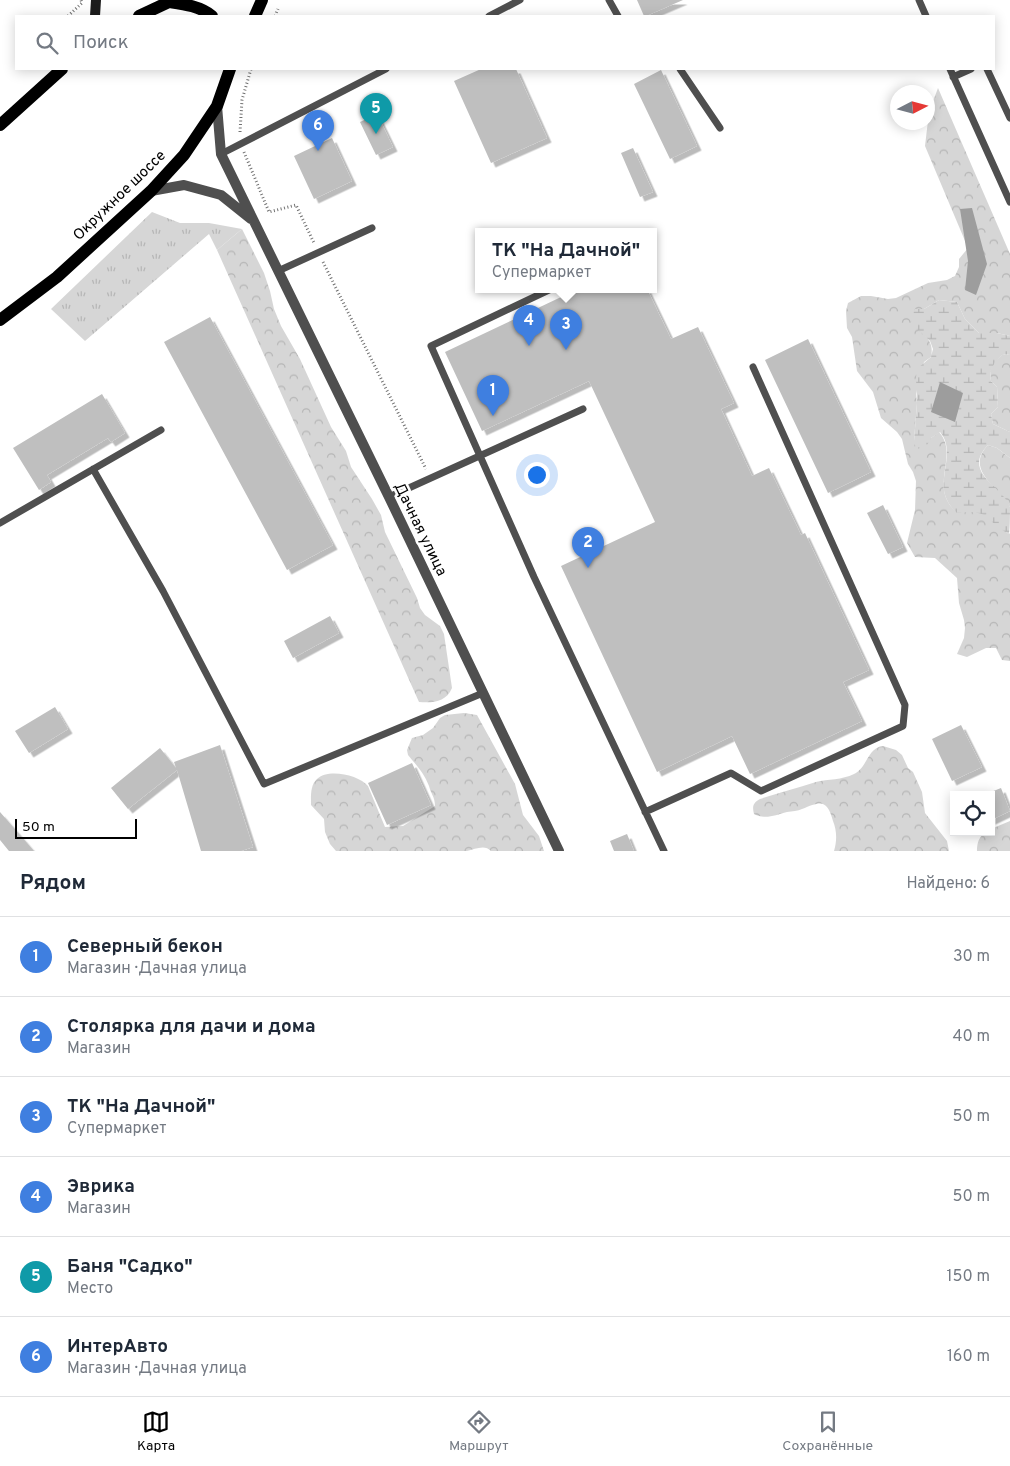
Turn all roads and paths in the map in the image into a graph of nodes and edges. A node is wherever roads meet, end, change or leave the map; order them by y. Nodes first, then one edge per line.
1 (96, 0) edge
2 (262, 0) edge
3 (520, 0) edge
4 (609, 0) edge
5 (919, 0) edge
6 (169, 1) edge
7 (82, 3) dead end
8 (278, 9) dead end
9 (69, 15) edge
10 (95, 15) edge
11 (142, 15) edge
12 (211, 15) edge
13 (255, 15) edge
14 (275, 15) edge
15 (490, 15) edge
16 (617, 15) edge
17 (926, 15) edge
18 (61, 70) edge
19 (230, 70) edge
20 (251, 70) edge
21 (384, 70) edge
22 (681, 70) edge
23 (950, 70) edge
24 (969, 70) edge
25 (987, 70) edge
26 (953, 77) junction
27 (217, 106) junction
28 (1010, 118) edge
29 (0, 125) edge
30 (720, 128) dead end
31 (240, 143) junction
32 (221, 154) junction
33 (151, 191) junction
34 (1010, 202) edge
35 (254, 221) junction
36 (372, 228) dead end
37 (319, 252) junction
38 (278, 271) junction
39 (542, 293) edge
40 (0, 320) edge
41 (753, 367) dead end
42 (582, 409) dead end
43 (161, 430) dead end
44 (481, 456) junction
45 (93, 469) junction
46 (431, 478) junction
47 (390, 497) junction
48 (0, 523) edge
49 (483, 693) junction
50 (645, 812) junction
51 (559, 851) edge
52 (664, 851) edge

1 - 10 street
2 - 13 main road
3 - 15 lane
4 - 16 lane
5 - 17 lane
6 - 11 main road
6 - 12 main road
7 - 9 path
8 - 14 path
18 - 29 main road
19 - 27 main road, Окружное шоссе
20 - 31 path
21 - 31 lane
22 - 30 lane
23 - 26 lane
24 - 26 lane
25 - 28 lane
26 - 34 lane
27 - 32 street, Дачная улица
27 - 33 main road, Окружное шоссе
31 - 32 lane
31 - 37 path
32 - 35 street, Дачная улица
33 - 35 street, Дачная улица
33 - 40 main road, Окружное шоссе
35 - 38 street, Дачная улица
36 - 37 lane
37 - 38 lane
37 - 46 path
38 - 47 street, Дачная улица
39 - 44 lane
41 - 50 lane
42 - 44 lane
43 - 45 lane
44 - 46 lane
44 - 50 lane
45 - 48 lane
45 - 49 lane
46 - 47 lane
47 - 49 street, Дачная улица
49 - 51 street, Дачная улица
50 - 52 lane

